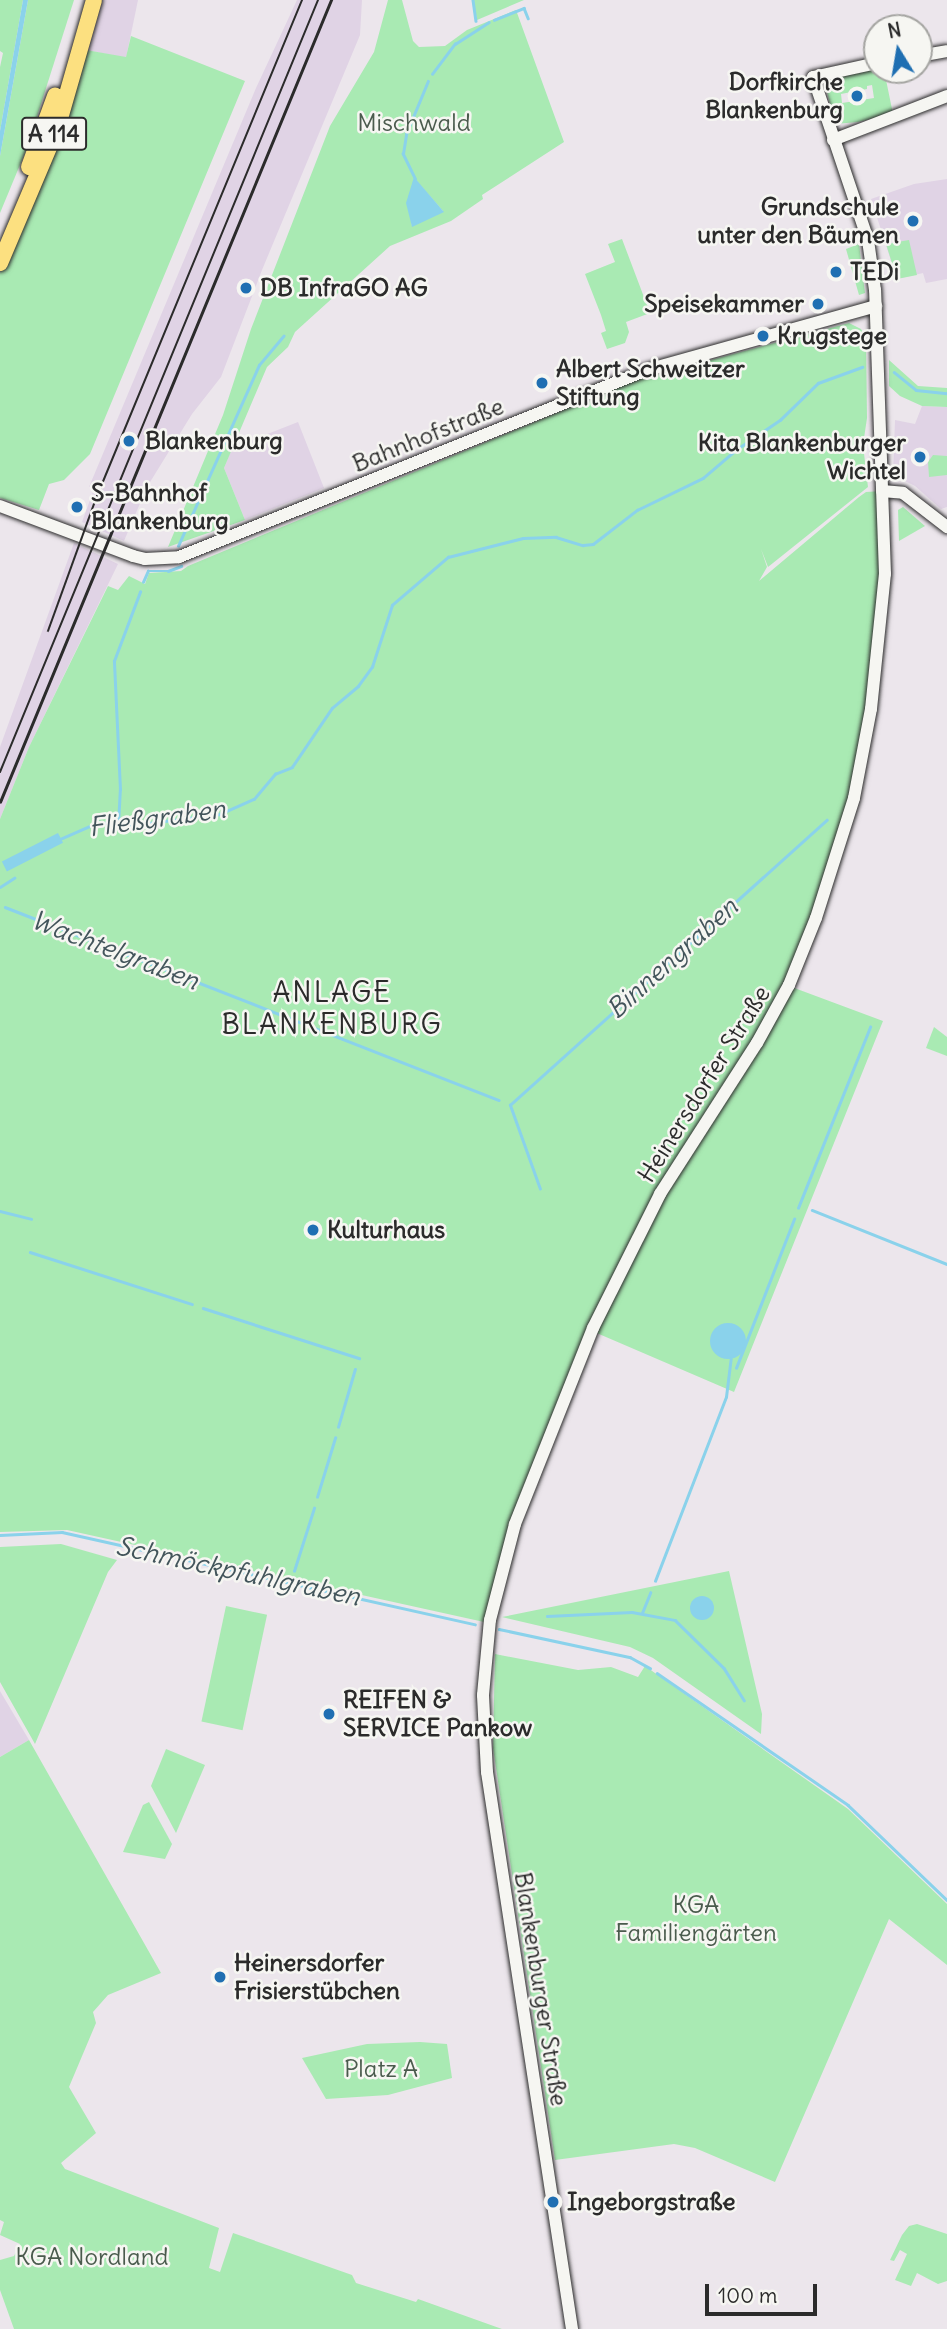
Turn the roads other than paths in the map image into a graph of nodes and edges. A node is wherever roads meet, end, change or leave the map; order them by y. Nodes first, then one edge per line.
1 (83, 0) edge
2 (94, 0) edge
3 (863, 67) edge
4 (947, 96) edge
5 (833, 140) junction
6 (0, 238) edge
7 (0, 263) edge
8 (876, 306) junction
9 (882, 491) junction
10 (0, 506) edge
11 (947, 527) edge
12 (486, 1654) joint
13 (572, 2329) edge

1 - 6 highway, A 114
2 - 7 highway, A 114
3 - 5 main road
4 - 5 main road
5 - 8 main road
8 - 9 main road, Heinersdorfer Straße
8 - 10 main road, Bahnhofstraße
9 - 11 main road
9 - 12 main road, Heinersdorfer Straße
12 - 13 main road, Blankenburger Straße

